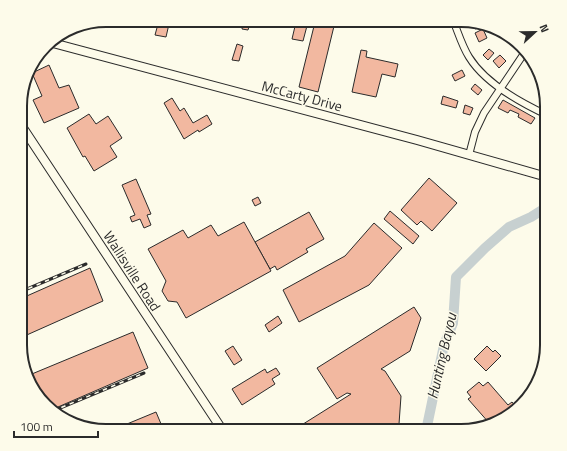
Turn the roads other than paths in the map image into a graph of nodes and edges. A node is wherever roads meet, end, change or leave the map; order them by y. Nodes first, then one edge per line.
1 (456, 27) edge
2 (57, 44) edge
3 (522, 56) edge
4 (501, 88) junction
5 (540, 112) edge
6 (27, 134) edge
7 (469, 155) junction
8 (540, 173) edge
9 (218, 424) edge

1 - 4 street
2 - 7 main road, McCarty Drive
3 - 4 street
4 - 5 street
4 - 7 street
6 - 9 main road, Wallisville Road
7 - 8 main road, McCarty Drive

